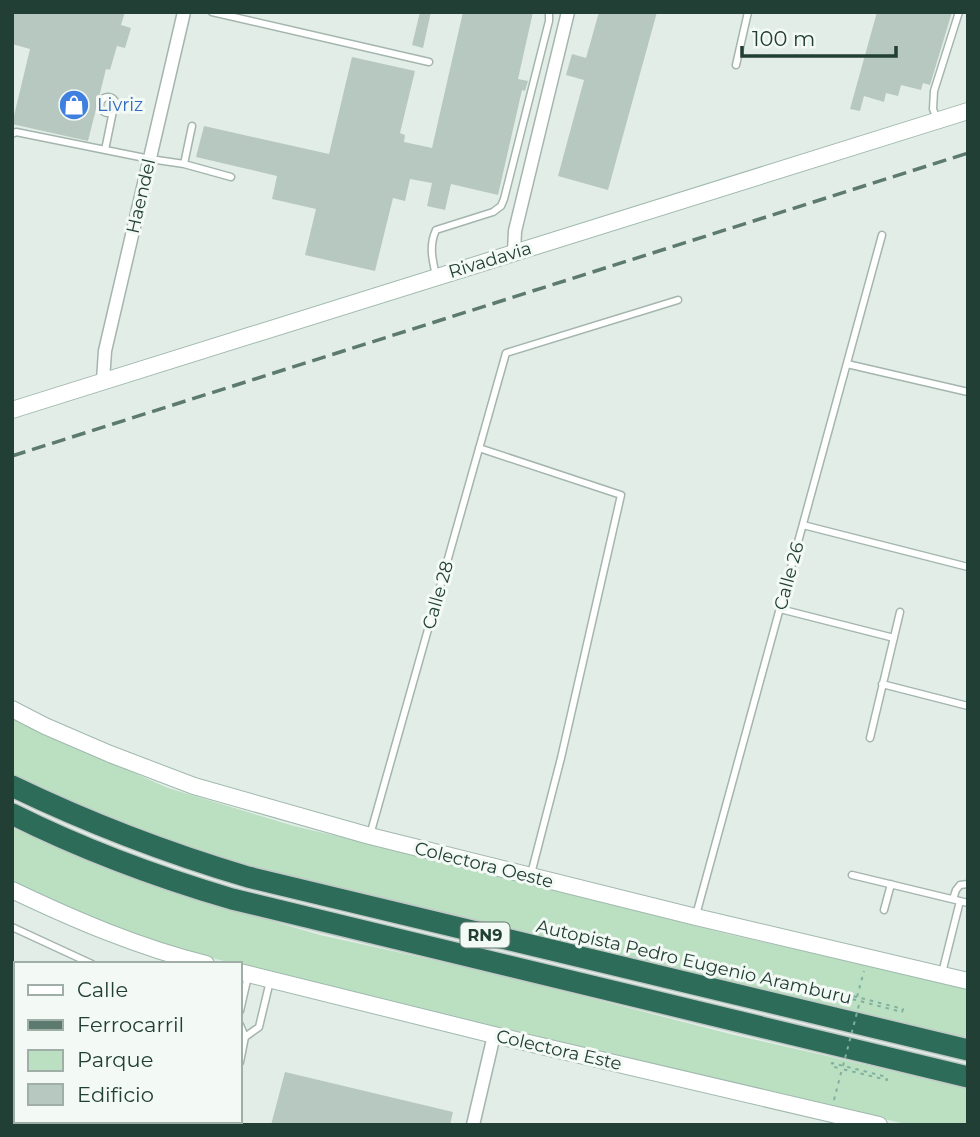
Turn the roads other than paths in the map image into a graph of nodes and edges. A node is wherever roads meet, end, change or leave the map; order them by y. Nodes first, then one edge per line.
1 (184, 12) edge
2 (212, 12) edge
3 (549, 12) edge
4 (568, 12) edge
5 (748, 12) edge
6 (959, 12) edge
7 (429, 62) dead end
8 (736, 65) dead end
9 (113, 111) dead end
10 (968, 111) edge
11 (938, 121) junction
12 (192, 126) dead end
13 (12, 134) edge
14 (105, 150) junction
15 (150, 159) junction
16 (184, 164) junction
17 (232, 177) dead end
18 (882, 235) dead end
19 (514, 252) junction
20 (437, 276) junction
21 (678, 300) dead end
22 (847, 363) junction
23 (103, 380) junction
24 (968, 392) edge
25 (12, 410) edge
26 (479, 448) junction
27 (803, 525) junction
28 (968, 567) edge
29 (780, 609) junction
30 (900, 612) dead end
31 (894, 638) junction
32 (883, 684) junction
33 (968, 706) edge
34 (12, 709) edge
35 (870, 738) dead end
36 (12, 786) edge
37 (12, 814) edge
38 (370, 836) junction
39 (852, 875) dead end
40 (530, 876) junction
41 (891, 884) junction
42 (968, 884) edge
43 (12, 890) edge
44 (956, 900) junction
45 (968, 903) edge
46 (884, 910) dead end
47 (696, 917) junction
48 (12, 927) edge
49 (85, 962) edge
50 (198, 962) edge
51 (244, 973) edge
52 (942, 975) junction
53 (270, 980) junction
54 (968, 981) edge
55 (242, 992) edge
56 (494, 1035) junction
57 (242, 1036) edge
58 (968, 1050) edge
59 (968, 1077) edge
60 (473, 1125) edge
61 (879, 1125) edge

1 - 15 street, Haendel
2 - 7 lane
3 - 20 lane
4 - 19 street
5 - 8 lane
6 - 11 lane
9 - 14 lane
10 - 11 street, Rivadavia
11 - 19 street, Rivadavia
12 - 16 lane
13 - 14 lane
14 - 15 lane
15 - 16 lane
15 - 23 street, Haendel
16 - 17 lane
18 - 22 lane, Calle 26
19 - 20 street, Rivadavia
20 - 23 street, Rivadavia
21 - 26 lane, Calle 28
22 - 24 lane
22 - 27 lane, Calle 26
23 - 25 street, Rivadavia
26 - 38 lane, Calle 28
26 - 40 lane
27 - 28 lane
27 - 29 lane, Calle 26
29 - 31 lane
29 - 47 lane, Calle 26
30 - 31 lane
31 - 32 lane
32 - 33 lane
32 - 35 lane
34 - 38 street, Colectora Oeste
36 - 58 highway, Autopista Pedro Eugenio Aramburu / RN9
37 - 59 highway, RN9
38 - 40 street, Colectora Oeste
39 - 41 lane
40 - 47 street, Colectora Oeste
41 - 44 lane
41 - 46 lane
42 - 44 lane
43 - 50 street
44 - 45 lane
44 - 52 lane
47 - 52 street, Colectora Oeste
48 - 49 lane
51 - 53 street, Colectora Este
51 - 55 lane
52 - 54 street, Colectora Oeste
53 - 56 street, Colectora Este
53 - 57 lane
56 - 60 street
56 - 61 street, Colectora Este

